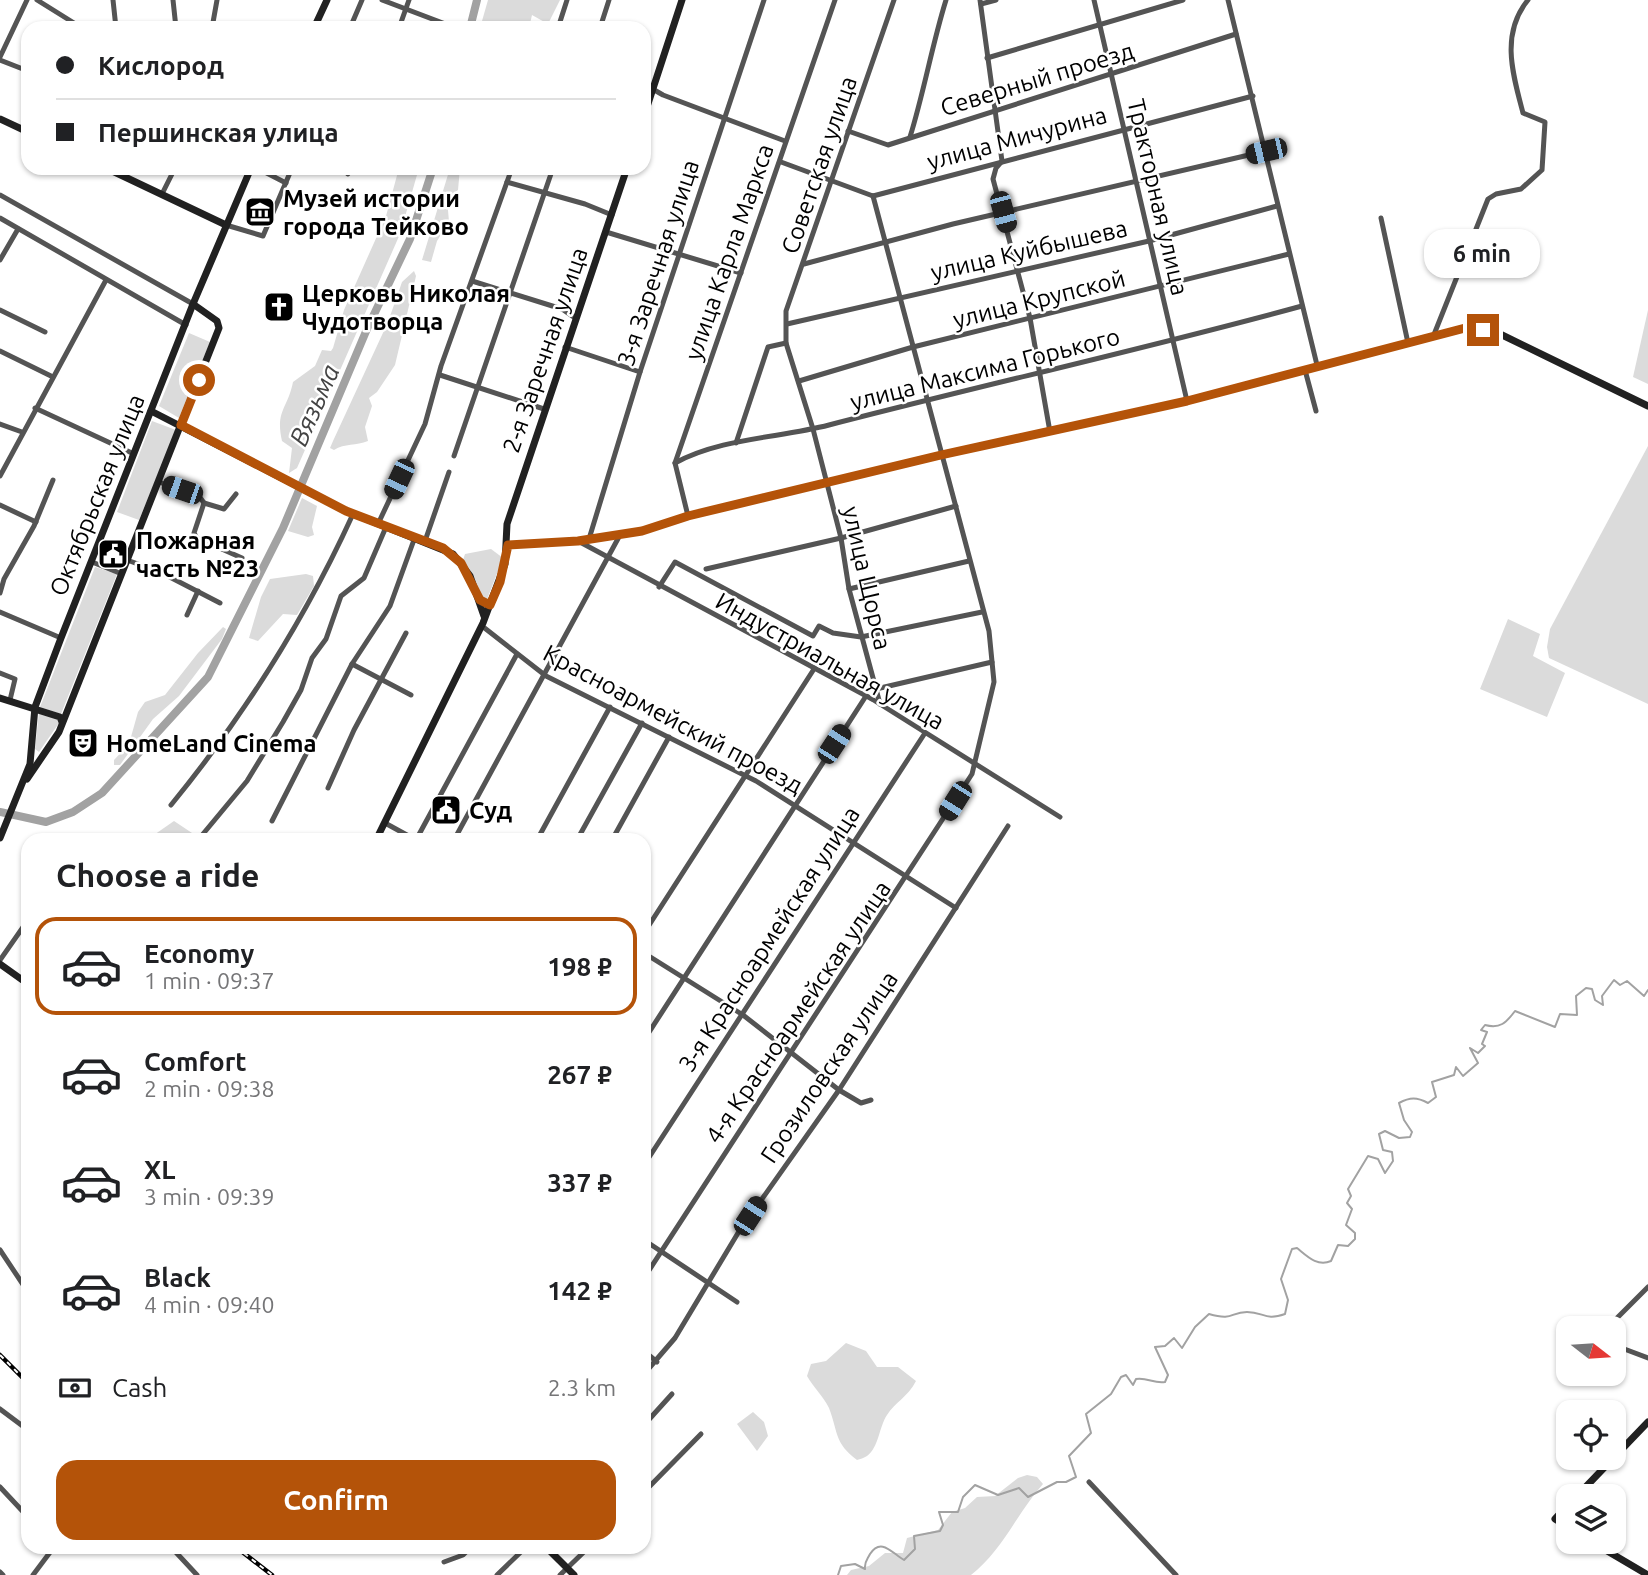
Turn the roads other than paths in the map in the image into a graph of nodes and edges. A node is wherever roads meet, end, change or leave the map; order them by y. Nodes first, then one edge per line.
1 (27, 0) edge
2 (37, 0) edge
3 (113, 0) edge
4 (173, 0) edge
5 (217, 0) edge
6 (327, 0) edge
7 (362, 0) edge
8 (382, 0) edge
9 (409, 0) edge
10 (567, 0) edge
11 (609, 0) edge
12 (682, 0) edge
13 (764, 0) edge
14 (835, 0) edge
15 (894, 0) edge
16 (946, 0) edge
17 (996, 0) edge
18 (1094, 0) edge
19 (1183, 0) edge
20 (1228, 0) edge
21 (1528, 0) edge
22 (980, 2) edge
23 (406, 8) junction
24 (71, 21) edge
25 (115, 21) edge
26 (175, 21) edge
27 (213, 21) edge
28 (317, 21) edge
29 (353, 21) edge
30 (401, 21) edge
31 (438, 21) edge
32 (560, 21) edge
33 (602, 21) edge
34 (1101, 25) junction
35 (1236, 34) junction
36 (1, 55) edge
37 (987, 58) junction
38 (21, 67) edge
39 (1112, 75) junction
40 (653, 89) junction
41 (651, 95) edge
42 (1253, 96) junction
43 (995, 108) junction
44 (724, 118) junction
45 (0, 119) edge
46 (1124, 127) junction
47 (21, 129) edge
48 (848, 131) junction
49 (910, 137) junction
50 (785, 141) junction
51 (1266, 151) junction
52 (1002, 161) junction
53 (781, 162) junction
54 (120, 175) edge
55 (172, 175) edge
56 (248, 175) edge
57 (271, 175) edge
58 (289, 175) edge
59 (510, 175) edge
60 (551, 175) edge
61 (625, 175) edge
62 (124, 177) joint
63 (831, 179) junction
64 (1138, 181) junction
65 (507, 182) junction
66 (286, 183) junction
67 (545, 192) junction
68 (162, 194) junction
69 (0, 195) edge
70 (873, 196) junction
71 (1277, 206) junction
72 (1003, 212) junction
73 (612, 215) junction
74 (0, 218) edge
75 (1381, 218) dead end
76 (226, 225) junction
77 (18, 229) junction
78 (606, 232) junction
79 (886, 241) junction
80 (1149, 241) junction
81 (1289, 254) junction
82 (681, 256) junction
83 (0, 260) edge
84 (804, 264) junction
85 (1019, 271) junction
86 (741, 273) junction
87 (106, 280) junction
88 (472, 281) junction
89 (1160, 287) junction
90 (511, 295) junction
91 (901, 297) junction
92 (194, 304) junction
93 (1302, 306) junction
94 (0, 310) edge
95 (575, 318) junction
96 (1030, 318) junction
97 (788, 324) junction
98 (186, 325) junction
99 (45, 332) dead end
100 (1433, 337) junction
101 (1174, 341) junction
102 (786, 343) junction
103 (1408, 343) junction
104 (565, 347) junction
105 (914, 347) junction
106 (0, 351) edge
107 (1317, 365) junction
108 (1304, 368) junction
109 (640, 372) junction
110 (1042, 372) junction
111 (440, 375) junction
112 (53, 377) junction
113 (799, 381) junction
114 (479, 386) junction
115 (927, 400) junction
116 (1187, 401) junction
117 (1648, 406) edge
118 (35, 408) junction
119 (544, 409) junction
120 (151, 411) junction
121 (1316, 411) dead end
122 (0, 424) edge
123 (181, 425) junction
124 (813, 429) junction
125 (22, 432) junction
126 (1050, 432) junction
127 (736, 443) junction
128 (134, 454) junction
129 (941, 455) junction
130 (454, 456) dead end
131 (675, 463) junction
132 (449, 472) dead end
133 (0, 476) edge
134 (53, 480) dead end
135 (159, 482) junction
136 (827, 485) junction
137 (236, 494) dead end
138 (204, 503) junction
139 (0, 505) edge
140 (956, 506) junction
141 (353, 514) junction
142 (688, 516) junction
143 (36, 522) junction
144 (378, 524) junction
145 (386, 527) junction
146 (620, 535) junction
147 (415, 537) junction
148 (841, 538) junction
149 (589, 539) junction
150 (425, 541) junction
151 (578, 541) junction
152 (508, 545) junction
153 (242, 558) dead end
154 (607, 558) junction
155 (127, 561) junction
156 (969, 561) junction
157 (92, 562) junction
158 (706, 569) dead end
159 (122, 574) junction
160 (659, 587) junction
161 (849, 589) junction
162 (198, 591) junction
163 (0, 593) edge
164 (480, 600) junction
165 (220, 603) dead end
166 (490, 605) junction
167 (0, 612) edge
168 (982, 612) junction
169 (187, 615) dead end
170 (483, 622) junction
171 (406, 633) dead end
172 (61, 638) junction
173 (861, 638) junction
174 (517, 654) junction
175 (992, 662) junction
176 (352, 664) junction
177 (814, 669) junction
178 (0, 673) edge
179 (546, 676) junction
180 (381, 679) junction
181 (876, 689) junction
182 (411, 695) dead end
183 (869, 697) junction
184 (0, 698) edge
185 (10, 700) junction
186 (880, 704) junction
187 (35, 707) junction
188 (610, 707) junction
189 (642, 723) junction
190 (62, 724) junction
191 (925, 733) junction
192 (669, 737) junction
193 (31, 756) junction
194 (41, 759) junction
195 (976, 763) junction
196 (745, 776) junction
197 (23, 784) junction
198 (328, 788) dead end
199 (796, 804) junction
200 (171, 805) dead end
201 (1060, 817) dead end
202 (272, 821) dead end
203 (385, 823) junction
204 (1008, 826) dead end
205 (204, 833) edge
206 (380, 833) edge
207 (403, 833) edge
208 (420, 833) edge
209 (458, 833) edge
210 (541, 833) edge
211 (581, 833) edge
212 (616, 833) edge
213 (0, 838) edge
214 (852, 843) junction
215 (907, 878) junction
216 (956, 908) junction
217 (651, 922) edge
218 (21, 930) edge
219 (651, 957) edge
220 (0, 962) edge
221 (686, 977) junction
222 (21, 978) edge
223 (743, 1015) junction
224 (651, 1030) edge
225 (792, 1051) junction
226 (839, 1090) junction
227 (871, 1100) dead end
228 (651, 1154) edge
229 (651, 1245) edge
230 (0, 1250) edge
231 (661, 1251) junction
232 (651, 1267) edge
233 (21, 1282) edge
234 (710, 1282) junction
235 (1648, 1287) edge
236 (737, 1302) dead end
237 (1618, 1316) edge
238 (1626, 1350) edge
239 (651, 1357) edge
240 (1648, 1358) edge
241 (657, 1362) junction
242 (651, 1368) edge
243 (672, 1394) dead end
244 (1, 1412) edge
245 (651, 1417) edge
246 (1648, 1422) edge
247 (21, 1425) edge
248 (702, 1434) dead end
249 (1089, 1482) dead end
250 (1589, 1484) edge
251 (651, 1485) edge
252 (0, 1487) edge
253 (21, 1510) edge
254 (49, 1554) edge
255 (176, 1554) edge
256 (464, 1554) edge
257 (519, 1554) edge
258 (553, 1554) edge
259 (582, 1554) edge
260 (1612, 1554) edge
261 (444, 1562) dead end
262 (188, 1568) junction
263 (567, 1569) junction
264 (33, 1575) edge
265 (183, 1575) edge
266 (197, 1575) edge
267 (497, 1575) edge
268 (560, 1575) edge
269 (574, 1575) edge
270 (1176, 1575) edge
271 (1648, 1575) edge

1 - 36 street
2 - 24 street
3 - 25 street
4 - 26 street
5 - 27 street
6 - 28 street
7 - 29 street
8 - 23 street
9 - 23 street
10 - 32 street
11 - 33 street
12 - 40 street
13 - 44 street, 3-я Заречная улица
14 - 50 street, улица Карла Маркса
15 - 48 street, Советская улица
16 - 49 street
17 - 22 street
18 - 34 street, Тракторная улица
19 - 34 street
20 - 35 street
21 - 100 street
22 - 37 street
23 - 30 street
23 - 31 street
34 - 37 street
34 - 39 street, Тракторная улица
35 - 39 street, Северный проезд
35 - 42 street
36 - 38 street
37 - 43 street
39 - 43 street, Северный проезд
39 - 46 street, Тракторная улица
40 - 41 street
40 - 44 street
42 - 46 street, улица Мичурина
42 - 51 street
43 - 49 street, Северный проезд
43 - 52 street
44 - 50 street
44 - 82 street, 3-я Заречная улица
45 - 47 street
46 - 52 street, улица Мичурина
46 - 64 street, Тракторная улица
48 - 49 street, Северный проезд
48 - 63 street, Советская улица
50 - 53 street, улица Карла Маркса
51 - 64 street
51 - 71 street
52 - 70 street, улица Мичурина
52 - 72 street
53 - 63 street
53 - 86 street, улица Карла Маркса
54 - 62 street
55 - 68 street
56 - 76 street, Октябрьская улица
57 - 66 street
58 - 66 street
59 - 65 street
60 - 67 street
61 - 73 street, 2-я Заречная улица
62 - 68 street
63 - 70 street
63 - 84 street, Советская улица
64 - 72 street
64 - 80 street, Тракторная улица
65 - 67 street
65 - 88 street
66 - 76 street
67 - 73 street
67 - 90 street
68 - 76 street
69 - 92 street
70 - 79 street, 4-я Красноармейская улица
71 - 80 street, улица Куйбышева
71 - 81 street
72 - 79 street
72 - 85 street
73 - 78 street, 2-я Заречная улица
74 - 77 street
75 - 103 street
76 - 92 street, Октябрьская улица
77 - 83 street
77 - 87 street
78 - 82 street
78 - 95 street, 2-я Заречная улица
79 - 84 street
79 - 91 street, 4-я Красноармейская улица
80 - 85 street, улица Куйбышева
80 - 89 street, Тракторная улица
81 - 89 street, улица Крупской
81 - 93 street
82 - 86 street
82 - 109 street, 3-я Заречная улица
84 - 97 street, Советская улица
85 - 91 street, улица Куйбышева
85 - 96 street
86 - 131 street, улица Карла Маркса
87 - 98 street
87 - 112 street
88 - 90 street
88 - 111 street
89 - 96 street, улица Крупской
89 - 101 street, Тракторная улица
90 - 95 street
90 - 114 street
91 - 97 street, улица Куйбышева
91 - 105 street, 4-я Красноармейская улица
92 - 98 street, Октябрьская улица
92 - 123 street, Октябрьская улица
93 - 101 street, улица Максима Горького
93 - 107 street
94 - 99 street
95 - 104 street, 2-я Заречная улица
96 - 105 street, улица Крупской
96 - 110 street
97 - 102 street, Советская улица
98 - 120 street, Октябрьская улица
100 - 103 street
100 - 117 street
101 - 110 street, улица Максима Горького
101 - 116 street, Тракторная улица
102 - 113 street, улица Щорса
102 - 127 street
103 - 107 street
104 - 109 street
104 - 119 street, 2-я Заречная улица
105 - 113 street, улица Крупской
105 - 115 street, 4-я Красноармейская улица
106 - 112 street
107 - 108 street
108 - 116 street
108 - 121 street
109 - 149 street, 3-я Заречная улица
110 - 115 street, улица Максима Горького
110 - 126 street
111 - 114 street
111 - 144 street
112 - 118 street
113 - 124 street, улица Щорса
114 - 119 street
114 - 130 street
115 - 124 street, улица Максима Горького
115 - 129 street, 4-я Красноармейская улица
116 - 126 street
118 - 125 street
118 - 128 street
119 - 152 street, 2-я Заречная улица
120 - 123 street
120 - 128 street, Октябрьская улица
122 - 125 street
123 - 135 street, Октябрьская улица
123 - 141 street
124 - 127 street, улица Максима Горького
124 - 136 street, улица Щорса
125 - 133 street
126 - 129 street
127 - 131 street, улица Максима Горького
128 - 157 street, Октябрьская улица
129 - 136 street
129 - 140 street, 4-я Красноармейская улица
131 - 142 street
132 - 150 street
134 - 143 street
135 - 138 street
135 - 155 street, Октябрьская улица
136 - 142 street
136 - 148 street, улица Щорса
137 - 138 street
138 - 153 street
139 - 143 street
140 - 148 street
140 - 156 street, 4-я Красноармейская улица
141 - 144 street
141 - 200 street
142 - 146 street
143 - 163 street
144 - 145 street
145 - 147 street
145 - 205 street
146 - 149 street
146 - 154 street
147 - 150 street
147 - 176 street
148 - 158 street
148 - 161 street, улица Щорса
149 - 151 street
150 - 164 street
151 - 152 street
151 - 154 street, Индустриальная улица
152 - 166 street, 2-я Заречная улица
154 - 160 street, Индустриальная улица
154 - 179 street
155 - 159 street, Октябрьская улица
155 - 162 street
156 - 161 street
156 - 168 street, 4-я Красноармейская улица
157 - 159 street
157 - 172 street, Октябрьская улица
159 - 190 street, Октябрьская улица
160 - 173 street
160 - 177 street, Индустриальная улица
161 - 173 street, улица Щорса
162 - 165 street
162 - 169 street
164 - 166 street
164 - 170 street
166 - 170 street, 2-я Заречная улица
167 - 172 street
168 - 173 street
168 - 175 street, 4-я Красноармейская улица
170 - 174 street, Красноармейский проезд
170 - 203 street, 2-я Заречная улица
171 - 180 street
172 - 187 street, Октябрьская улица
173 - 181 street, улица Щорса
174 - 179 street, Красноармейский проезд
174 - 208 street
175 - 181 street
175 - 195 street, 4-я Красноармейская улица
176 - 180 street
176 - 202 street
177 - 183 street, Индустриальная улица
177 - 196 street
178 - 185 street
179 - 188 street, Красноармейский проезд
179 - 209 street
180 - 182 street
180 - 198 street
181 - 183 street
181 - 186 street, улица Щорса
183 - 186 street, Индустриальная улица
183 - 199 street
184 - 185 street
185 - 187 street
186 - 191 street, Индустриальная улица
187 - 190 street
187 - 193 street, Октябрьская улица
188 - 189 street, Красноармейский проезд
188 - 210 street
189 - 192 street, Красноармейский проезд
189 - 211 street
190 - 194 street, Октябрьская улица
191 - 195 street, Индустриальная улица
191 - 214 street, 3-я Красноармейская улица
192 - 196 street, Красноармейский проезд
192 - 212 street
193 - 194 street
193 - 197 street, Октябрьская улица
194 - 197 street, Октябрьская улица
195 - 201 street, Индустриальная улица
195 - 215 street, 4-я Красноармейская улица
196 - 199 street, Красноармейский проезд
196 - 217 street
197 - 213 street, Октябрьская улица
199 - 214 street, Красноармейский проезд
199 - 221 street
203 - 206 street, 2-я Заречная улица
203 - 207 street
204 - 216 street, Грозиловская улица
214 - 215 street, Красноармейский проезд
214 - 223 street, 3-я Красноармейская улица
215 - 216 street, Красноармейский проезд
215 - 225 street, 4-я Красноармейская улица
216 - 226 street, Грозиловская улица
218 - 220 street
219 - 221 street
220 - 222 street
221 - 223 street
221 - 224 street
223 - 225 street
223 - 228 street, 3-я Красноармейская улица
225 - 226 street
225 - 231 street, 4-я Красноармейская улица
226 - 227 street
226 - 234 street, Грозиловская улица
229 - 231 street
230 - 233 street
231 - 232 street, 4-я Красноармейская улица
231 - 234 street
234 - 236 street
234 - 241 street, Грозиловская улица
235 - 237 street
238 - 240 street
239 - 241 street
241 - 242 street, Грозиловская улица
243 - 245 street
244 - 247 street
246 - 250 street
248 - 251 street
249 - 270 street
252 - 253 street
254 - 264 street
255 - 262 street
256 - 261 street
257 - 267 street
258 - 263 street
259 - 263 street
260 - 271 street
262 - 265 street
262 - 266 street
263 - 268 street
263 - 269 street

